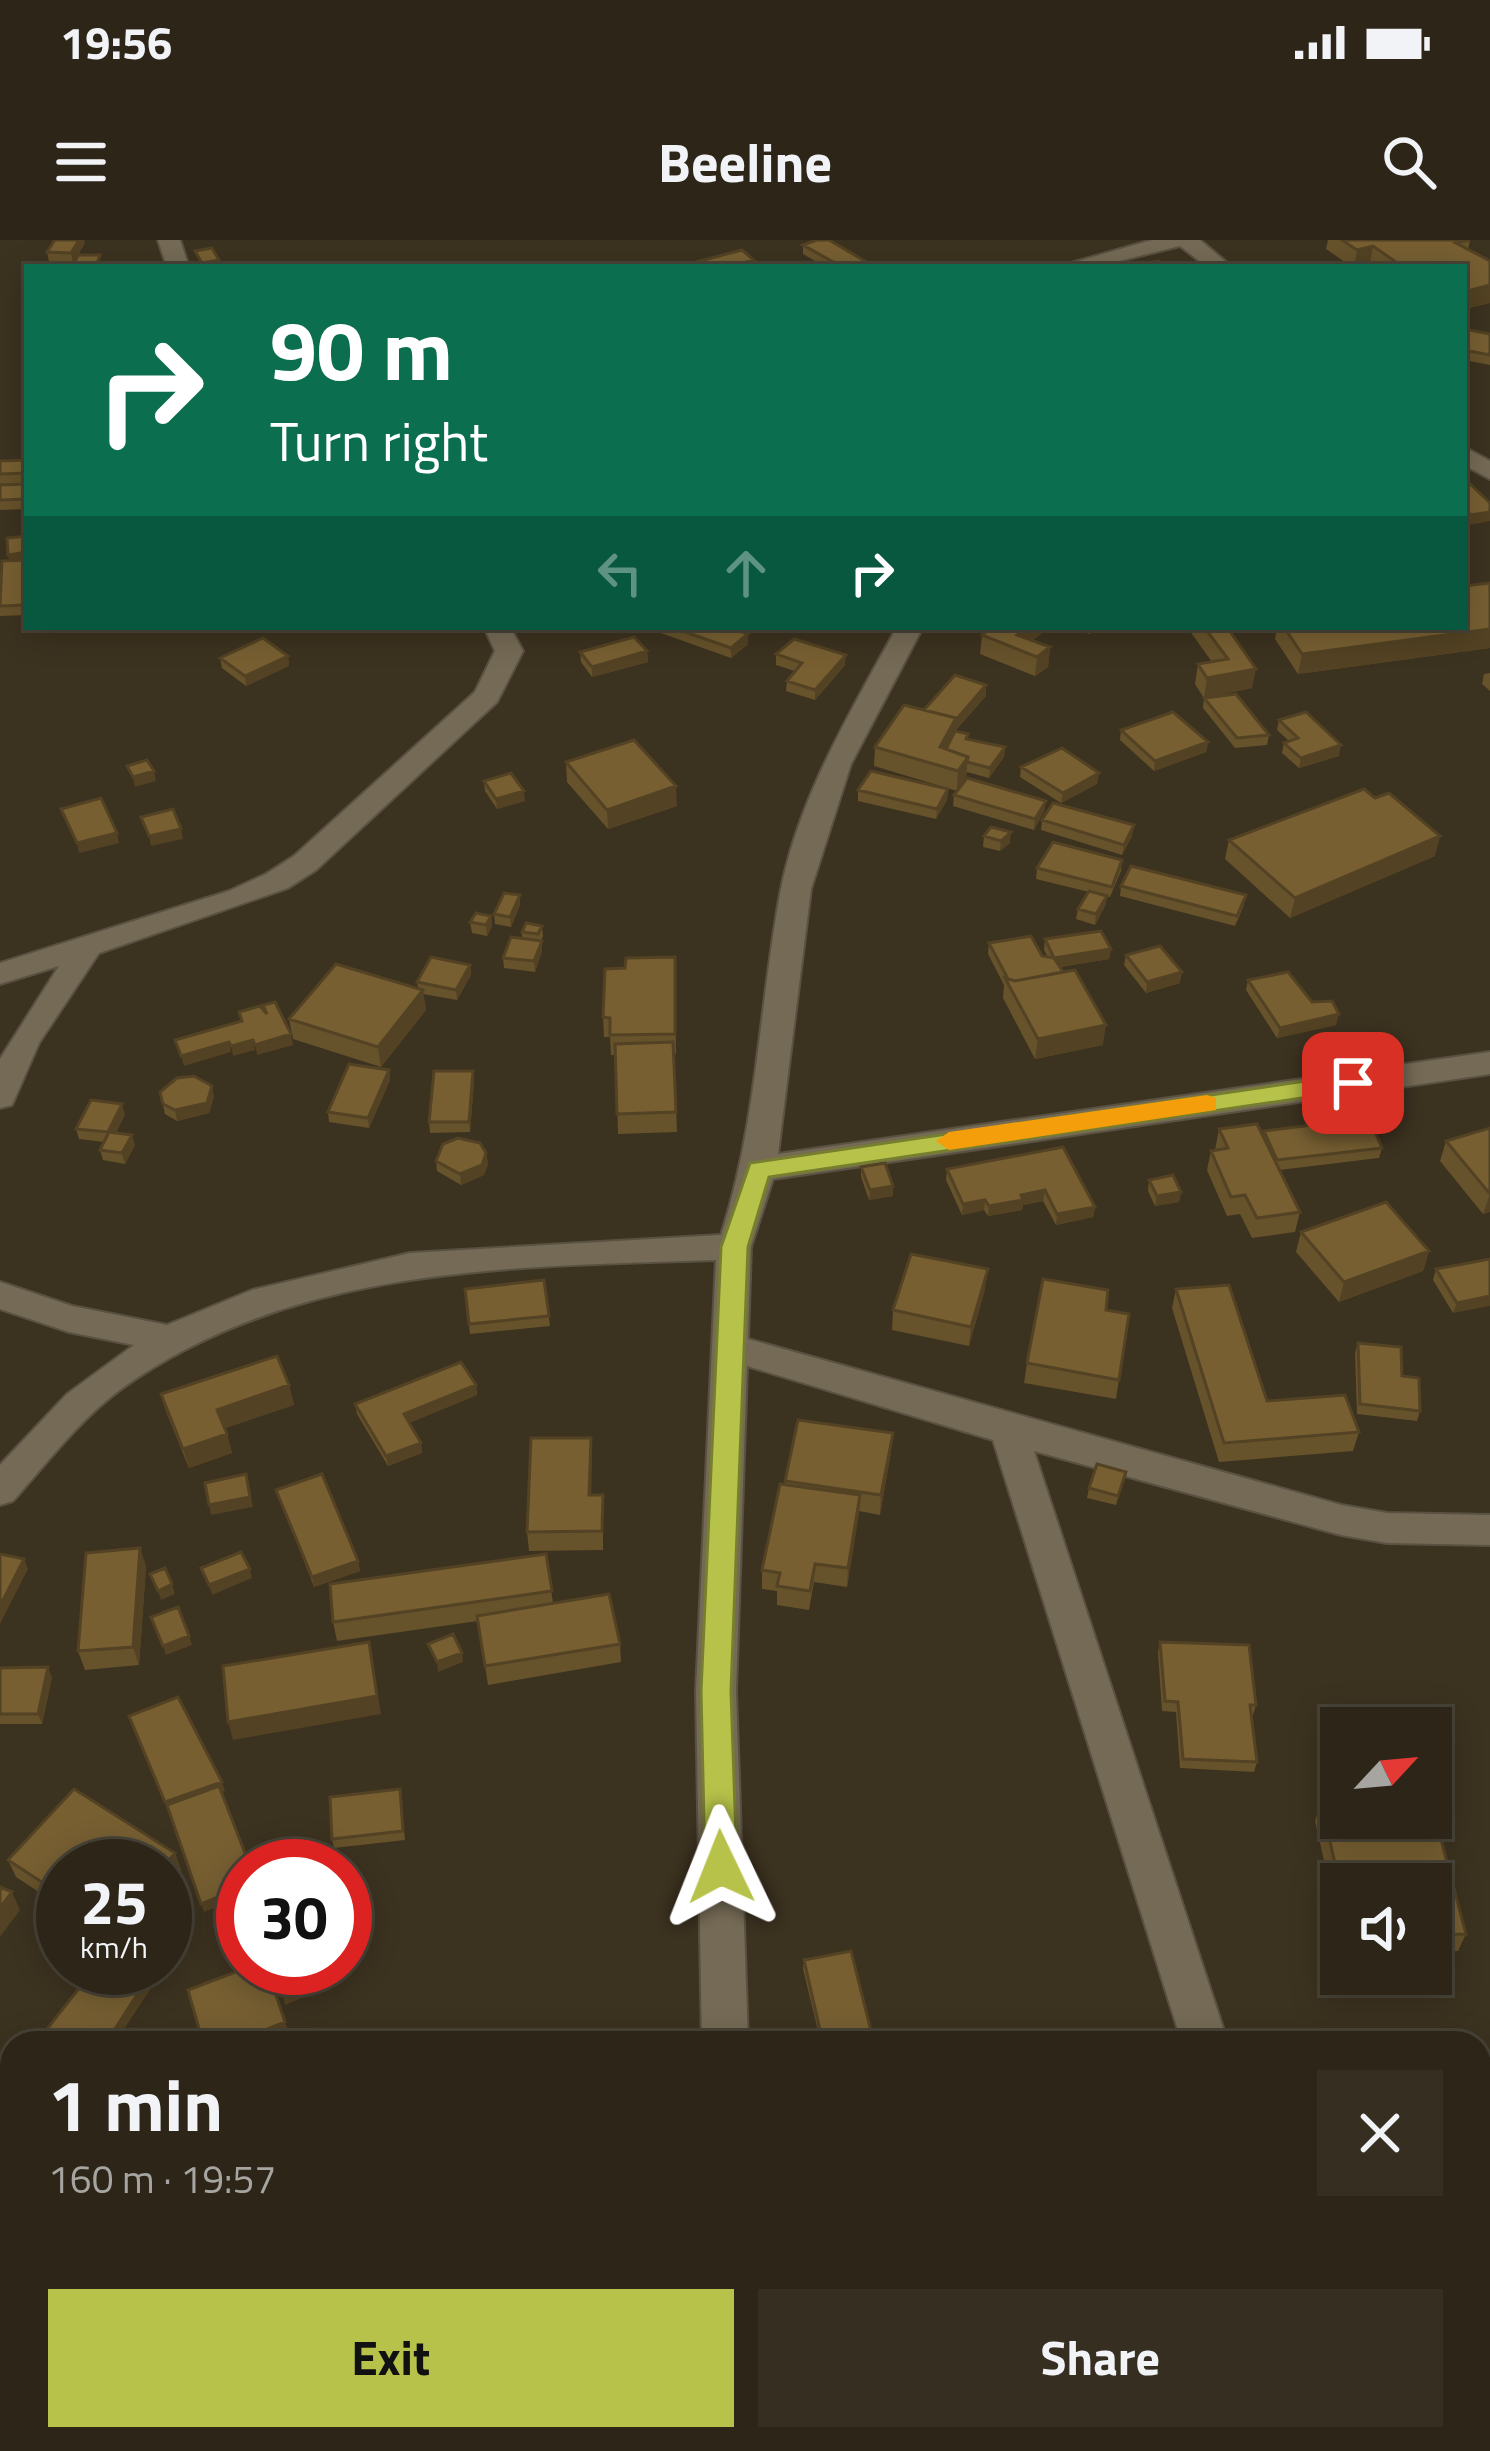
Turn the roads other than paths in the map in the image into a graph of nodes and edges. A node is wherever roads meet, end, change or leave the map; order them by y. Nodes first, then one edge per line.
1 (1182, 240) edge
2 (1081, 264) edge
3 (1217, 264) edge
4 (498, 630) edge
5 (908, 630) edge
6 (88, 946) junction
7 (0, 974) edge
8 (1490, 1063) edge
9 (0, 1097) edge
10 (759, 1169) junction
11 (734, 1247) junction
12 (0, 1295) edge
13 (174, 1340) junction
14 (729, 1347) junction
15 (1008, 1430) junction
16 (0, 1490) edge
17 (1490, 1530) edge
18 (725, 2031) edge
19 (1201, 2031) edge

1 - 2 street
1 - 3 street
4 - 6 street
5 - 10 street
6 - 7 street
6 - 9 street
8 - 10 street
10 - 11 street
11 - 13 street
11 - 14 street
12 - 13 street
13 - 16 street
14 - 15 street
14 - 18 street
15 - 17 street
15 - 19 street

